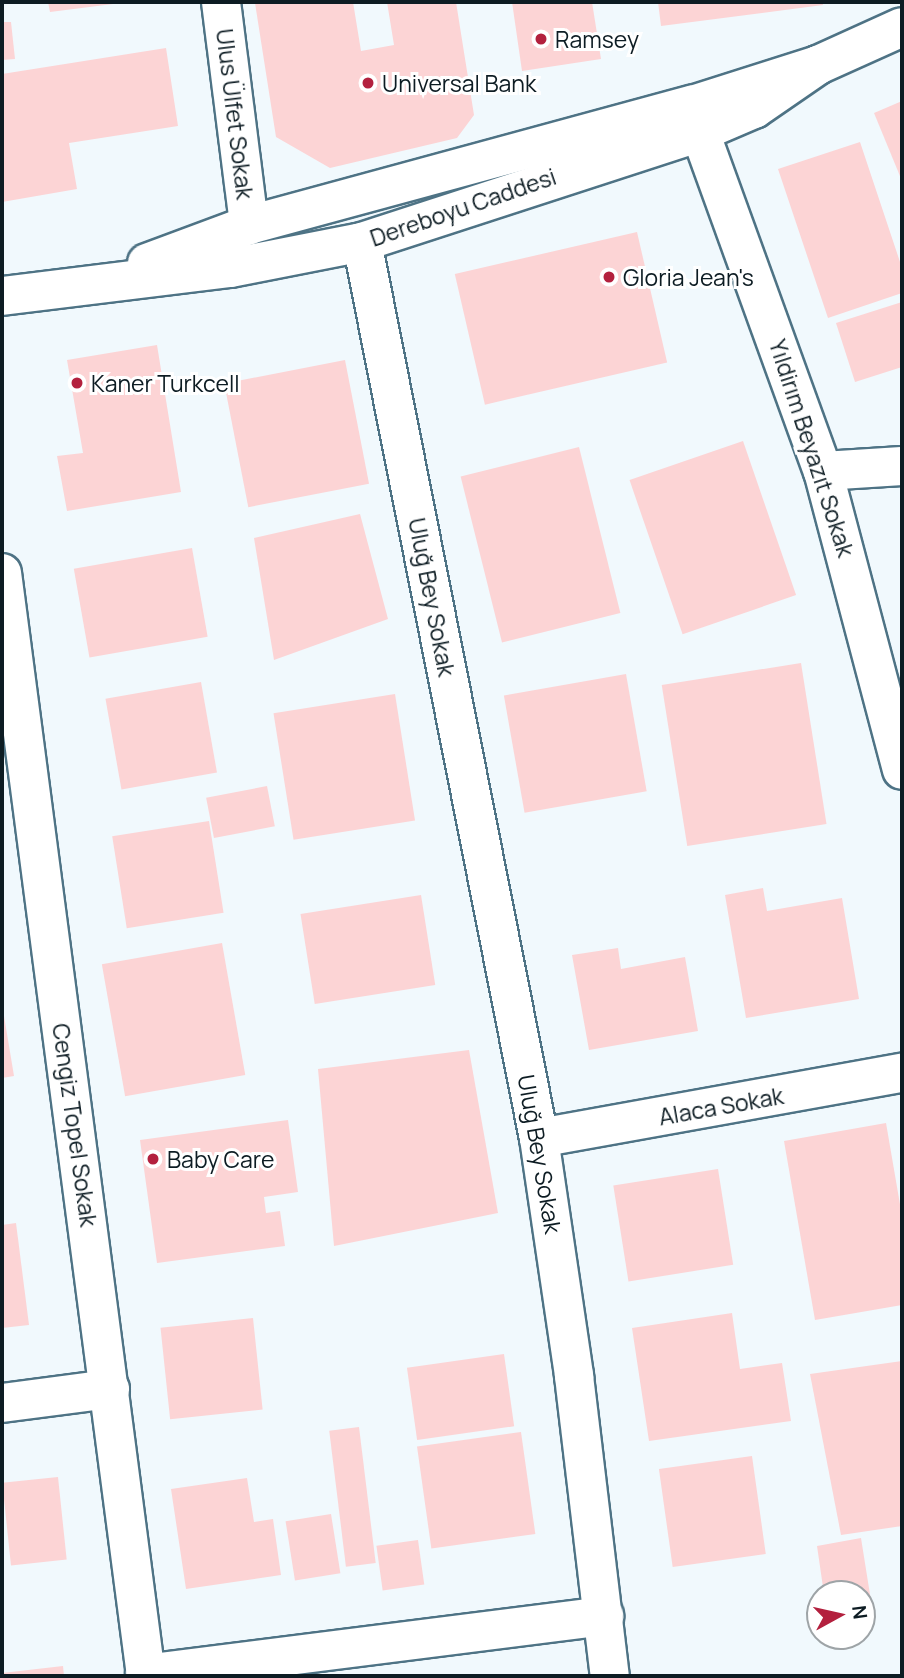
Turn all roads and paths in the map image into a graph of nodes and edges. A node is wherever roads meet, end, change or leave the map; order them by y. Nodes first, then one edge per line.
1 (221, 2) edge
2 (902, 27) edge
3 (818, 65) junction
4 (700, 132) junction
5 (249, 225) junction
6 (362, 242) junction
7 (87, 284) junction
8 (2, 296) edge
9 (902, 466) edge
10 (823, 471) junction
11 (2, 573) edge
12 (902, 770) edge
13 (18, 827) edge
14 (902, 1073) edge
15 (539, 1138) junction
16 (110, 1389) junction
17 (2, 1403) edge
18 (604, 1616) junction
19 (145, 1675) edge
20 (610, 1676) edge

1 - 5 street, Ulus Ülfet Sokak
2 - 3 street, Dereboyu Caddesi
3 - 4 street, Dereboyu Caddesi
3 - 5 street, Dereboyu Caddesi
4 - 6 street, Dereboyu Caddesi
4 - 10 street, Yıldirım Beyazıt Sokak
5 - 7 street, Dereboyu Caddesi
6 - 7 street, Dereboyu Caddesi
6 - 15 street, Uluğ Bey Sokak
7 - 8 street, Dereboyu Caddesi
9 - 10 street
10 - 12 street, Yıldirım Beyazıt Sokak
11 - 13 street, Cengiz Topel Sokak
13 - 16 street, Cengiz Topel Sokak
14 - 15 street, Alaca Sokak
15 - 18 street, Uluğ Bey Sokak
16 - 17 street
16 - 19 street, Cengiz Topel Sokak
18 - 19 street
18 - 20 street, Uluğ Bey Sokak

